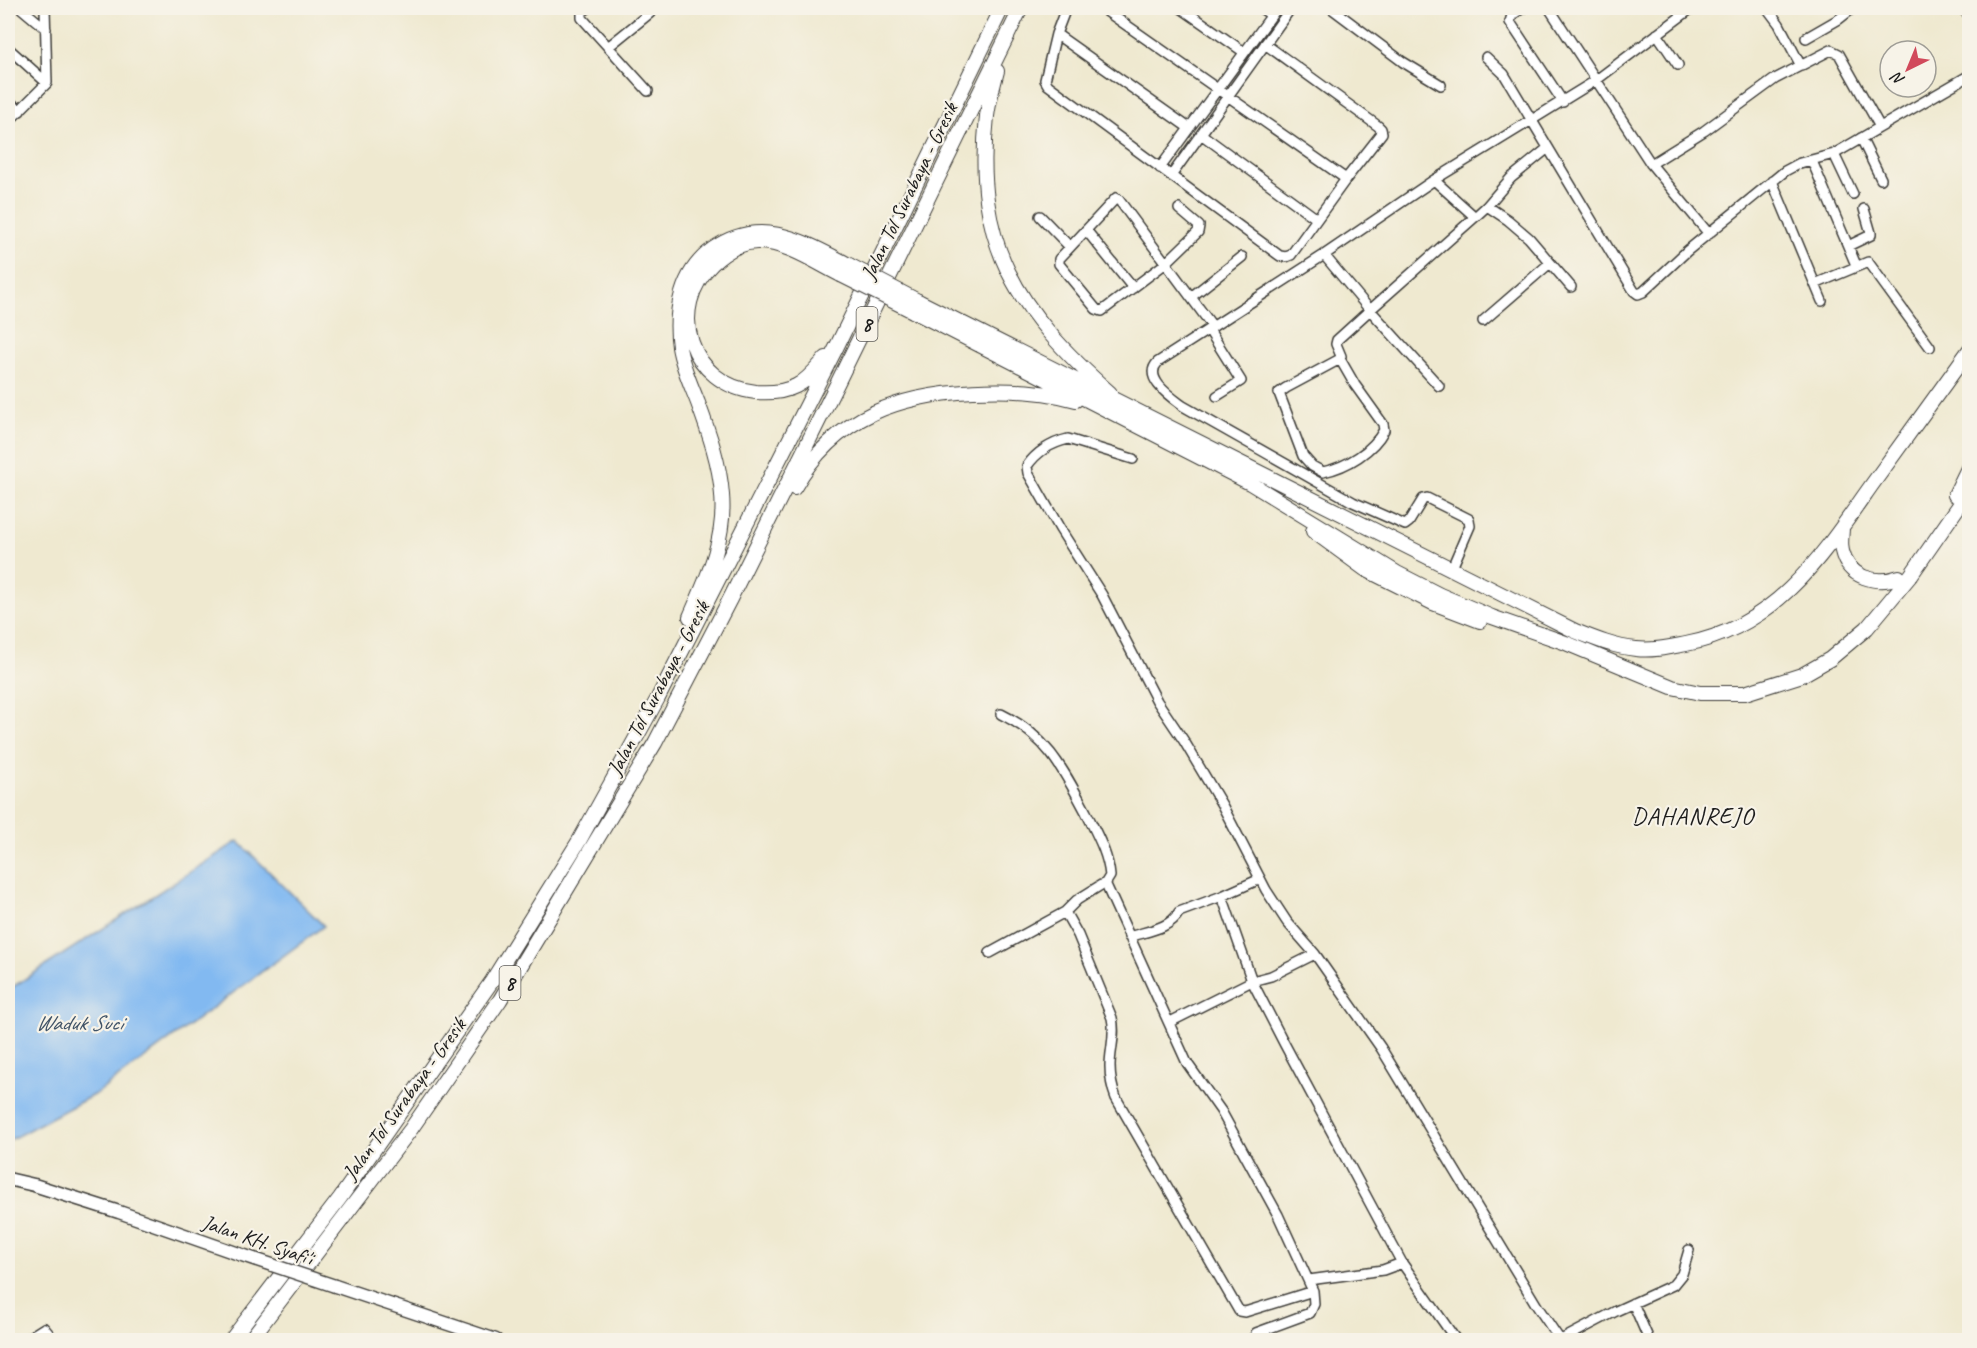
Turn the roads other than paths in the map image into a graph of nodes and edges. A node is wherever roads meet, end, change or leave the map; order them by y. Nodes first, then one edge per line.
1 (21, 8) edge
2 (45, 8) edge
3 (588, 8) edge
4 (651, 8) edge
5 (1002, 8) edge
6 (1021, 8) edge
7 (1066, 8) edge
8 (1102, 8) edge
9 (1181, 8) edge
10 (1261, 8) edge
11 (1291, 8) edge
12 (1331, 8) edge
13 (1524, 8) edge
14 (1549, 8) edge
15 (1767, 8) edge
16 (1853, 8) edge
17 (1964, 8) edge
18 (1689, 9) edge
19 (1274, 11) edge
20 (1970, 12) edge
21 (46, 29) junction
22 (1056, 34) junction
23 (1658, 34) junction
24 (1806, 38) dead end
25 (1265, 44) junction
26 (608, 47) junction
27 (8, 48) edge
28 (1002, 49) junction
29 (1245, 52) junction
30 (1486, 57) dead end
31 (1678, 65) dead end
32 (1801, 66) junction
33 (1970, 75) edge
34 (1595, 81) junction
35 (47, 83) junction
36 (1441, 85) dead end
37 (1218, 88) junction
38 (648, 91) dead end
39 (1228, 95) junction
40 (8, 100) edge
41 (1563, 102) junction
42 (20, 111) junction
43 (1532, 121) junction
44 (8, 122) edge
45 (1880, 127) junction
46 (1189, 128) junction
47 (1201, 134) junction
48 (1861, 138) junction
49 (1548, 148) junction
50 (1834, 154) junction
51 (1812, 161) junction
52 (1651, 164) junction
53 (1160, 168) junction
54 (1171, 176) junction
55 (1881, 178) dead end
56 (1346, 179) junction
57 (1434, 180) junction
58 (1772, 181) junction
59 (1853, 194) dead end
60 (1487, 206) junction
61 (1179, 209) dead end
62 (1864, 209) dead end
63 (1041, 216) dead end
64 (1475, 217) junction
65 (1317, 219) junction
66 (1086, 230) junction
67 (1709, 234) junction
68 (1848, 246) junction
69 (1070, 247) junction
70 (1324, 255) junction
71 (1242, 257) dead end
72 (1550, 262) junction
73 (1166, 263) junction
74 (1856, 265) junction
75 (845, 270) junction
76 (1815, 284) junction
77 (1571, 287) dead end
78 (1133, 288) junction
79 (1191, 297) junction
80 (1822, 301) dead end
81 (916, 306) junction
82 (1370, 310) junction
83 (1483, 321) dead end
84 (1211, 328) junction
85 (1930, 347) dead end
86 (836, 348) junction
87 (1970, 349) edge
88 (1340, 359) junction
89 (1438, 386) dead end
90 (1217, 396) dead end
91 (1124, 405) junction
92 (1106, 408) junction
93 (1133, 459) dead end
94 (1970, 464) edge
95 (1970, 487) edge
96 (1842, 527) junction
97 (1451, 570) junction
98 (1899, 577) junction
99 (730, 599) junction
100 (1846, 646) junction
101 (658, 698) junction
102 (1000, 714) dead end
103 (1260, 879) junction
104 (1105, 884) junction
105 (1222, 896) junction
106 (1065, 912) junction
107 (1129, 937) junction
108 (990, 953) dead end
109 (1315, 954) junction
110 (1252, 981) junction
111 (1170, 1022) junction
112 (8, 1179) edge
113 (1689, 1250) dead end
114 (1402, 1263) junction
115 (1309, 1280) junction
116 (1314, 1291) junction
117 (1633, 1303) junction
118 (1269, 1329) junction
119 (1256, 1333) dead end
120 (25, 1341) edge
121 (54, 1341) edge
122 (231, 1341) edge
123 (250, 1341) edge
124 (496, 1341) edge
125 (1271, 1341) edge
126 (1456, 1341) edge
127 (1560, 1341) edge
128 (1649, 1341) edge

1 - 21 street
2 - 21 street
3 - 26 street
4 - 26 street
5 - 86 highway, Jalan Tol Surabaya - Gresik / 8
6 - 28 highway, Jalan Tol Surabaya - Gresik / 8
7 - 22 street
8 - 37 street
9 - 29 street
10 - 19 street
11 - 25 street
12 - 36 street
13 - 41 street
14 - 34 street
15 - 32 street
16 - 24 street
17 - 20 highway
18 - 23 street
19 - 29 street
21 - 35 street
22 - 46 street
22 - 53 street
23 - 31 street
23 - 34 street
25 - 39 street
25 - 56 street
26 - 38 street
27 - 35 street
28 - 91 highway
28 - 99 highway, Jalan Tol Surabaya - Gresik / 8
29 - 37 street
30 - 43 street
32 - 45 street
32 - 52 street
33 - 45 street
34 - 41 street
34 - 52 street
35 - 42 street
37 - 39 street
37 - 46 street
39 - 47 street
39 - 56 street
40 - 42 street
41 - 43 street
42 - 44 street
43 - 49 street
43 - 57 street
45 - 48 street
46 - 53 street
47 - 54 street
47 - 65 street
48 - 50 street
48 - 55 street
49 - 60 street
49 - 67 street
50 - 51 street
50 - 59 street
51 - 58 street
51 - 68 street
52 - 67 street
53 - 54 street
54 - 65 street
56 - 65 street
57 - 64 street
57 - 70 street
58 - 67 street
58 - 76 street
60 - 64 street
60 - 72 street
61 - 73 street
62 - 68 street
63 - 69 street
64 - 82 street
66 - 69 street
66 - 73 street
66 - 78 street
68 - 74 street
69 - 78 street
70 - 82 street
70 - 84 street
71 - 79 street
72 - 77 street
72 - 83 street
73 - 78 street
73 - 79 street
74 - 76 street
74 - 85 street
75 - 81 highway, bridge
75 - 86 highway
75 - 101 highway
76 - 80 street
79 - 84 street
81 - 91 highway
81 - 92 highway
82 - 88 street
82 - 89 street
84 - 90 street
84 - 97 street
86 - 101 highway, Jalan Tol Surabaya - Gresik / 8
87 - 96 highway
88 - 88 street
91 - 97 highway
92 - 99 highway
92 - 100 highway
93 - 103 street
94 - 98 highway
95 - 100 highway
96 - 97 highway
96 - 98 highway
98 - 100 highway
99 - 123 highway, Jalan Tol Surabaya - Gresik / 8
101 - 122 highway, Jalan Tol Surabaya - Gresik / 8
102 - 104 street
103 - 105 street
103 - 109 street
104 - 106 street
104 - 107 street
105 - 107 street
105 - 110 street
106 - 108 street
106 - 116 street
107 - 111 street
109 - 110 street
109 - 127 street
110 - 111 street
110 - 114 street
111 - 115 street
112 - 124 main road, Jalan KH. Syafi'i, bridge
113 - 117 street
114 - 115 street
114 - 126 street
115 - 116 street
116 - 118 street
117 - 127 street
117 - 128 street
118 - 119 street
118 - 125 street
120 - 121 street

